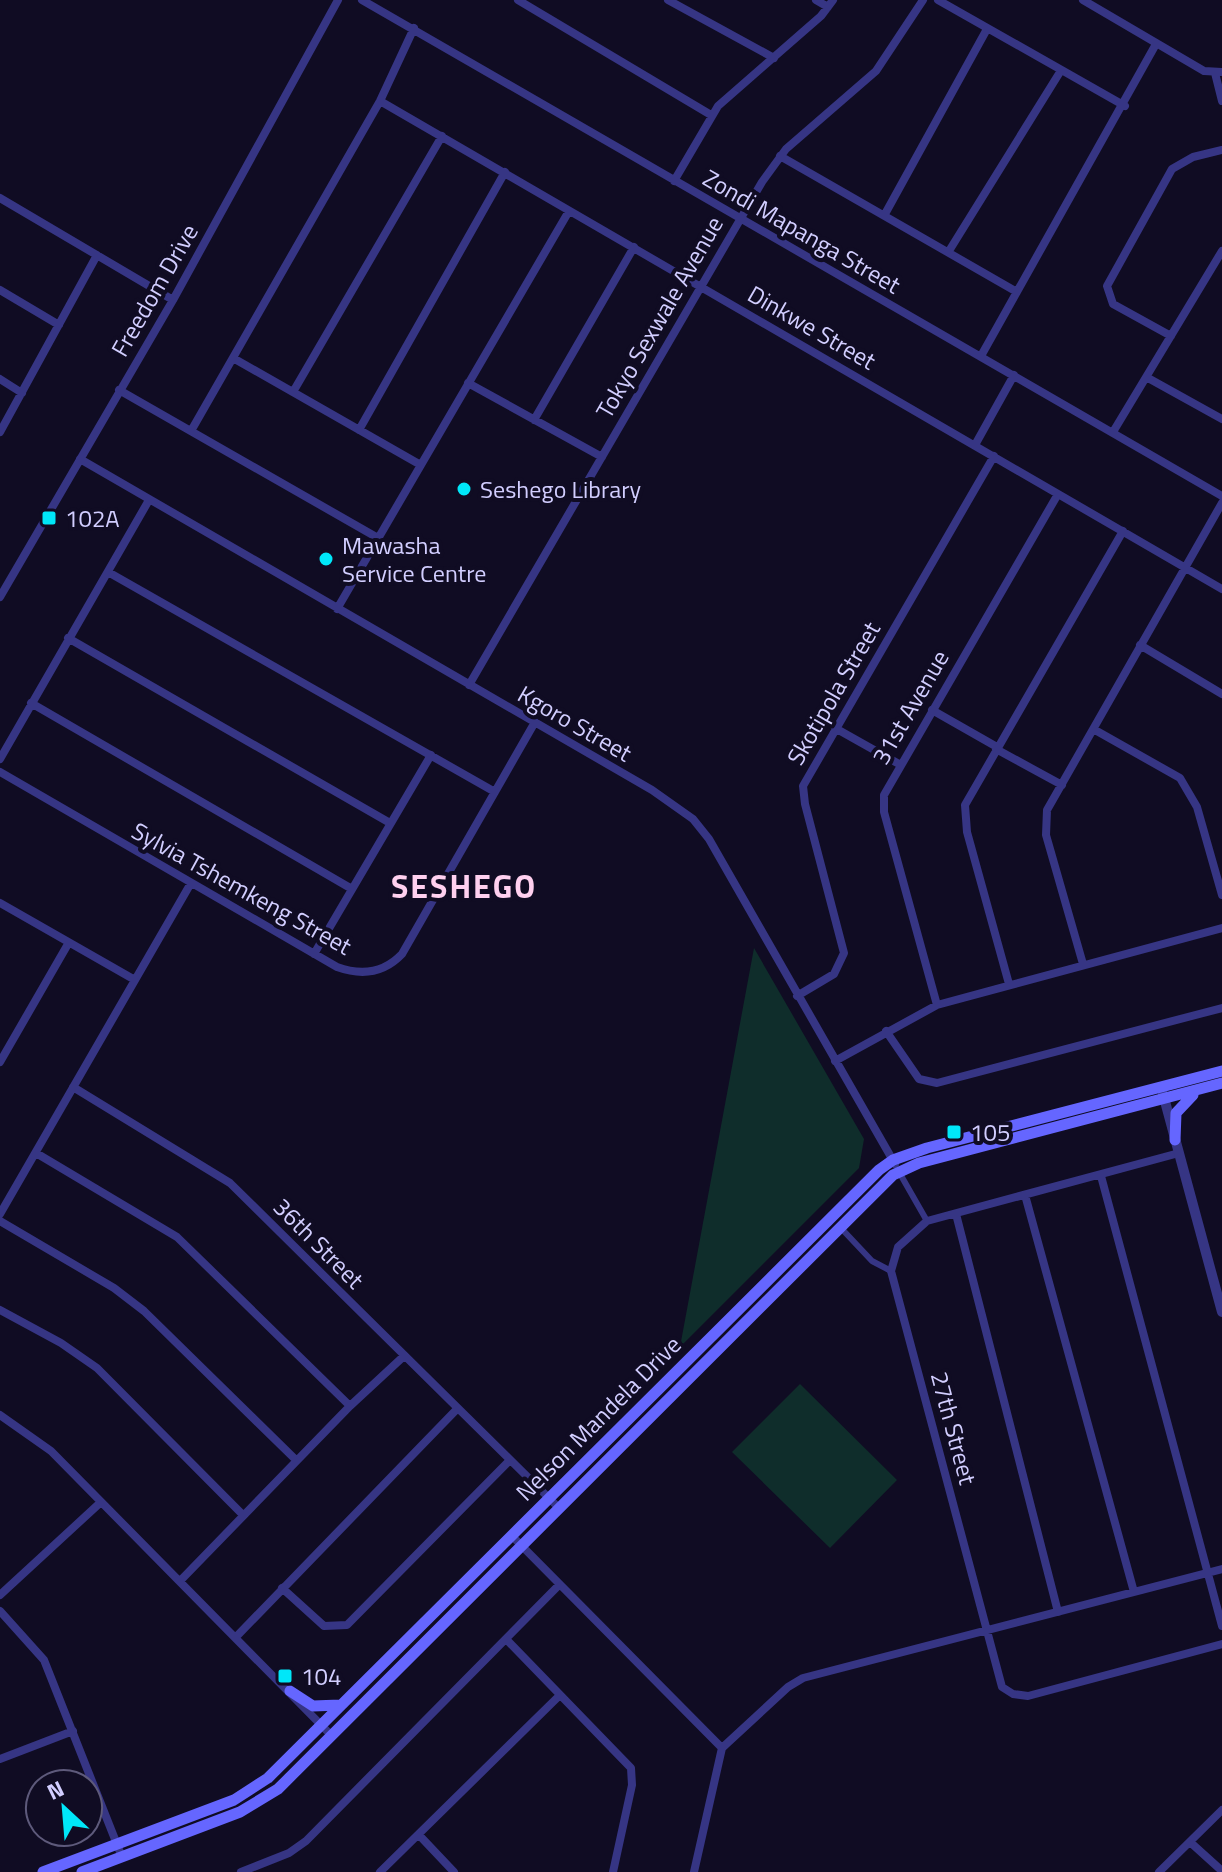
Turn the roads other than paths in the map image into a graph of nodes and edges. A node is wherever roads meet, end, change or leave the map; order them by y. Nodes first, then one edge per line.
1 (338, 0) edge
2 (362, 0) edge
3 (518, 0) edge
4 (668, 0) edge
5 (816, 0) edge
6 (923, 0) edge
7 (938, 0) edge
8 (1083, 0) edge
9 (831, 4) edge
10 (414, 28) junction
11 (987, 29) junction
12 (1156, 44) junction
13 (774, 58) junction
14 (1060, 72) junction
15 (1219, 72) edge
16 (380, 101) junction
17 (1222, 101) edge
18 (1125, 106) junction
19 (711, 115) junction
20 (442, 136) junction
21 (1222, 150) edge
22 (780, 156) junction
23 (505, 172) junction
24 (674, 181) junction
25 (0, 198) edge
26 (569, 211) junction
27 (885, 214) junction
28 (738, 218) junction
29 (634, 247) junction
30 (949, 251) junction
31 (1222, 251) edge
32 (97, 255) junction
33 (699, 285) junction
34 (0, 290) edge
35 (1017, 292) junction
36 (173, 300) junction
37 (59, 325) junction
38 (1171, 336) junction
39 (981, 356) junction
40 (233, 358) junction
41 (1014, 375) junction
42 (1148, 378) junction
43 (0, 379) edge
44 (468, 383) junction
45 (119, 390) junction
46 (293, 392) junction
47 (22, 393) junction
48 (1222, 419) edge
49 (534, 420) junction
50 (359, 430) junction
51 (191, 431) junction
52 (0, 432) edge
53 (1113, 432) junction
54 (975, 445) junction
55 (994, 456) junction
56 (602, 457) junction
57 (80, 459) junction
58 (419, 464) junction
59 (1058, 494) junction
60 (1222, 496) edge
61 (149, 500) junction
62 (1222, 503) edge
63 (1123, 531) junction
64 (378, 538) junction
65 (1183, 568) junction
66 (0, 572) edge
67 (108, 572) junction
68 (11, 578) junction
69 (1222, 589) edge
70 (0, 597) edge
71 (337, 609) junction
72 (68, 638) junction
73 (1140, 645) junction
74 (469, 685) junction
75 (1222, 694) edge
76 (31, 703) junction
77 (932, 710) junction
78 (535, 722) junction
79 (835, 728) junction
80 (1095, 730) junction
81 (996, 748) junction
82 (431, 755) junction
83 (0, 759) edge
84 (899, 764) junction
85 (0, 772) edge
86 (1062, 785) junction
87 (495, 792) junction
88 (390, 823) junction
89 (191, 883) junction
90 (352, 889) junction
91 (1222, 895) edge
92 (1, 906) edge
93 (1222, 928) edge
94 (68, 944) junction
95 (314, 954) junction
96 (1083, 964) junction
97 (135, 980) junction
98 (1009, 984) junction
99 (797, 996) junction
100 (937, 1005) junction
101 (1222, 1008) edge
102 (886, 1031) junction
103 (835, 1061) junction
104 (0, 1062) edge
105 (1222, 1071) edge
106 (1222, 1083) edge
107 (73, 1087) junction
108 (1200, 1090) junction
109 (1163, 1095) junction
110 (1175, 1140) junction
111 (36, 1153) junction
112 (1179, 1153) junction
113 (896, 1166) junction
114 (1101, 1176) junction
115 (1025, 1195) junction
116 (0, 1214) edge
117 (956, 1214) junction
118 (0, 1221) edge
119 (927, 1221) junction
120 (840, 1227) junction
121 (891, 1271) junction
122 (0, 1310) edge
123 (1222, 1312) edge
124 (404, 1356) junction
125 (350, 1406) junction
126 (457, 1409) junction
127 (0, 1415) edge
128 (296, 1460) junction
129 (510, 1460) junction
130 (549, 1497) junction
131 (101, 1502) junction
132 (559, 1508) junction
133 (243, 1515) junction
134 (511, 1535) junction
135 (521, 1546) junction
136 (1222, 1569) edge
137 (1208, 1573) junction
138 (180, 1581) junction
139 (559, 1585) junction
140 (282, 1588) junction
141 (1134, 1592) junction
142 (0, 1595) edge
143 (0, 1611) edge
144 (1058, 1612) junction
145 (1222, 1626) edge
146 (988, 1631) junction
147 (236, 1637) junction
148 (506, 1639) junction
149 (1222, 1644) edge
150 (290, 1691) junction
151 (559, 1696) junction
152 (342, 1705) junction
153 (321, 1725) junction
154 (73, 1731) junction
155 (331, 1735) junction
156 (722, 1748) junction
157 (0, 1759) edge
158 (1222, 1810) edge
159 (419, 1835) junction
160 (1190, 1842) junction
161 (117, 1843) junction
162 (122, 1857) junction
163 (1222, 1871) edge
164 (43, 1872) edge
165 (82, 1872) edge
166 (241, 1872) edge
167 (380, 1872) edge
168 (454, 1872) edge
169 (613, 1872) edge
170 (694, 1872) edge
171 (1159, 1872) edge

1 - 36 street, Freedom Drive
2 - 10 street, Zondi Mapanga Street
3 - 19 street
4 - 13 street
5 - 9 street
6 - 22 street, Tokyo Sexwale Avenue
7 - 11 street
8 - 12 street
9 - 13 street
10 - 16 street
10 - 24 street, Zondi Mapanga Street
11 - 14 street
11 - 27 street
12 - 15 street
12 - 18 street
13 - 19 street
14 - 18 street
14 - 30 street
15 - 17 street
16 - 20 street, Dinkwe Street
16 - 40 street
18 - 35 street
19 - 24 street
20 - 23 street, Dinkwe Street
20 - 46 street
21 - 38 street
22 - 27 street
22 - 28 street, Tokyo Sexwale Avenue
23 - 26 street, Dinkwe Street
23 - 50 street
24 - 28 street, Zondi Mapanga Street
25 - 32 street
26 - 29 street, Dinkwe Street
26 - 44 street
27 - 30 street
28 - 33 street, Tokyo Sexwale Avenue
28 - 39 street, Zondi Mapanga Street
29 - 33 street, Dinkwe Street
29 - 49 street
30 - 35 street
31 - 38 street
32 - 36 street
32 - 37 street
33 - 54 street, Dinkwe Street
33 - 56 street, Tokyo Sexwale Avenue
34 - 37 street
35 - 39 street
36 - 45 street, Freedom Drive
37 - 47 street
38 - 42 street
39 - 41 street, Zondi Mapanga Street
40 - 46 street
40 - 51 street
41 - 53 street, Zondi Mapanga Street
41 - 54 street
42 - 48 street
42 - 53 street
43 - 47 street
44 - 49 street
44 - 58 street
45 - 51 street
45 - 57 street, Freedom Drive
46 - 50 street
47 - 52 street
49 - 56 street
50 - 58 street
51 - 64 street
53 - 60 street, Zondi Mapanga Street
54 - 55 street, Dinkwe Street
55 - 59 street, Dinkwe Street
55 - 79 street, Skotipola Street
56 - 74 street, Tokyo Sexwale Avenue
57 - 61 street, Kgoro Street
57 - 68 street, Freedom Drive
58 - 64 street
59 - 63 street, Dinkwe Street
59 - 77 street, 31st Avenue
61 - 67 street
61 - 71 street, Kgoro Street
62 - 65 street
63 - 65 street, Dinkwe Street
63 - 81 street
64 - 71 street
65 - 69 street, Dinkwe Street
65 - 73 street
66 - 68 street
67 - 72 street
67 - 82 street
68 - 70 street, Freedom Drive
71 - 74 street, Kgoro Street
72 - 76 street
72 - 88 street
73 - 75 street
73 - 80 street
74 - 78 street, Kgoro Street
76 - 83 street
76 - 90 street
77 - 81 street
77 - 84 street, 31st Avenue
78 - 87 street, Sylvia Tshemkeng Street
78 - 99 street, Kgoro Street
79 - 84 street
79 - 99 street, Skotipola Street
80 - 86 street
80 - 91 street
81 - 86 street
81 - 98 street
82 - 87 street
82 - 88 street
84 - 100 street, 31st Avenue
85 - 89 street, Sylvia Tshemkeng Street
86 - 96 street
87 - 95 street, Sylvia Tshemkeng Street
88 - 90 street
89 - 95 street, Sylvia Tshemkeng Street
89 - 97 street
90 - 95 street
92 - 94 street
93 - 96 street
94 - 97 street
94 - 104 street
96 - 98 street
97 - 107 street
98 - 100 street
99 - 103 street, Kgoro Street
100 - 102 street
101 - 102 street
102 - 103 street
103 - 113 street, Kgoro Street
105 - 109 main road, Nelson Mandela Drive
106 - 108 main road, Nelson Mandela Drive
107 - 111 street
107 - 124 street, 36th Street
108 - 109 main road, Nelson Mandela Drive
108 - 110 main road
109 - 110 street
109 - 113 main road, Nelson Mandela Drive
110 - 112 street
111 - 116 street
111 - 125 street
112 - 114 street
112 - 123 street
113 - 119 street
113 - 120 main road, Nelson Mandela Drive
113 - 130 main road, Nelson Mandela Drive
114 - 115 street
114 - 137 street
115 - 117 street
115 - 141 street
117 - 119 street
117 - 144 street
118 - 128 street
119 - 121 street
120 - 121 street
120 - 132 main road, Nelson Mandela Drive
121 - 146 street, 27th Street
122 - 133 street
124 - 125 street
124 - 126 street, 36th Street
125 - 128 street
126 - 129 street, 36th Street
126 - 140 street
127 - 131 street
128 - 133 street
129 - 130 street, 36th Street
129 - 140 street
130 - 132 street, 36th Street
130 - 134 main road, Nelson Mandela Drive
131 - 138 street
131 - 142 street
132 - 135 main road, Nelson Mandela Drive
133 - 138 street
134 - 135 street
134 - 152 main road, Nelson Mandela Drive
135 - 139 street
135 - 155 main road, Nelson Mandela Drive
136 - 137 street
137 - 141 street
137 - 145 street
138 - 147 street
139 - 148 street
139 - 156 street
140 - 147 street
141 - 144 street
143 - 154 street
144 - 146 street
146 - 149 street, 27th Street
146 - 156 street
147 - 150 street
148 - 151 street
148 - 166 street
150 - 152 main road
150 - 153 street
151 - 159 street
151 - 169 street
152 - 153 main road, Nelson Mandela Drive
153 - 155 street
153 - 161 main road, Nelson Mandela Drive
154 - 157 street
154 - 161 street
155 - 162 main road, Nelson Mandela Drive
156 - 170 street
158 - 160 street
159 - 167 street
159 - 168 street
160 - 163 street
160 - 171 street
161 - 162 street
161 - 164 main road, Nelson Mandela Drive
162 - 165 main road, Nelson Mandela Drive

